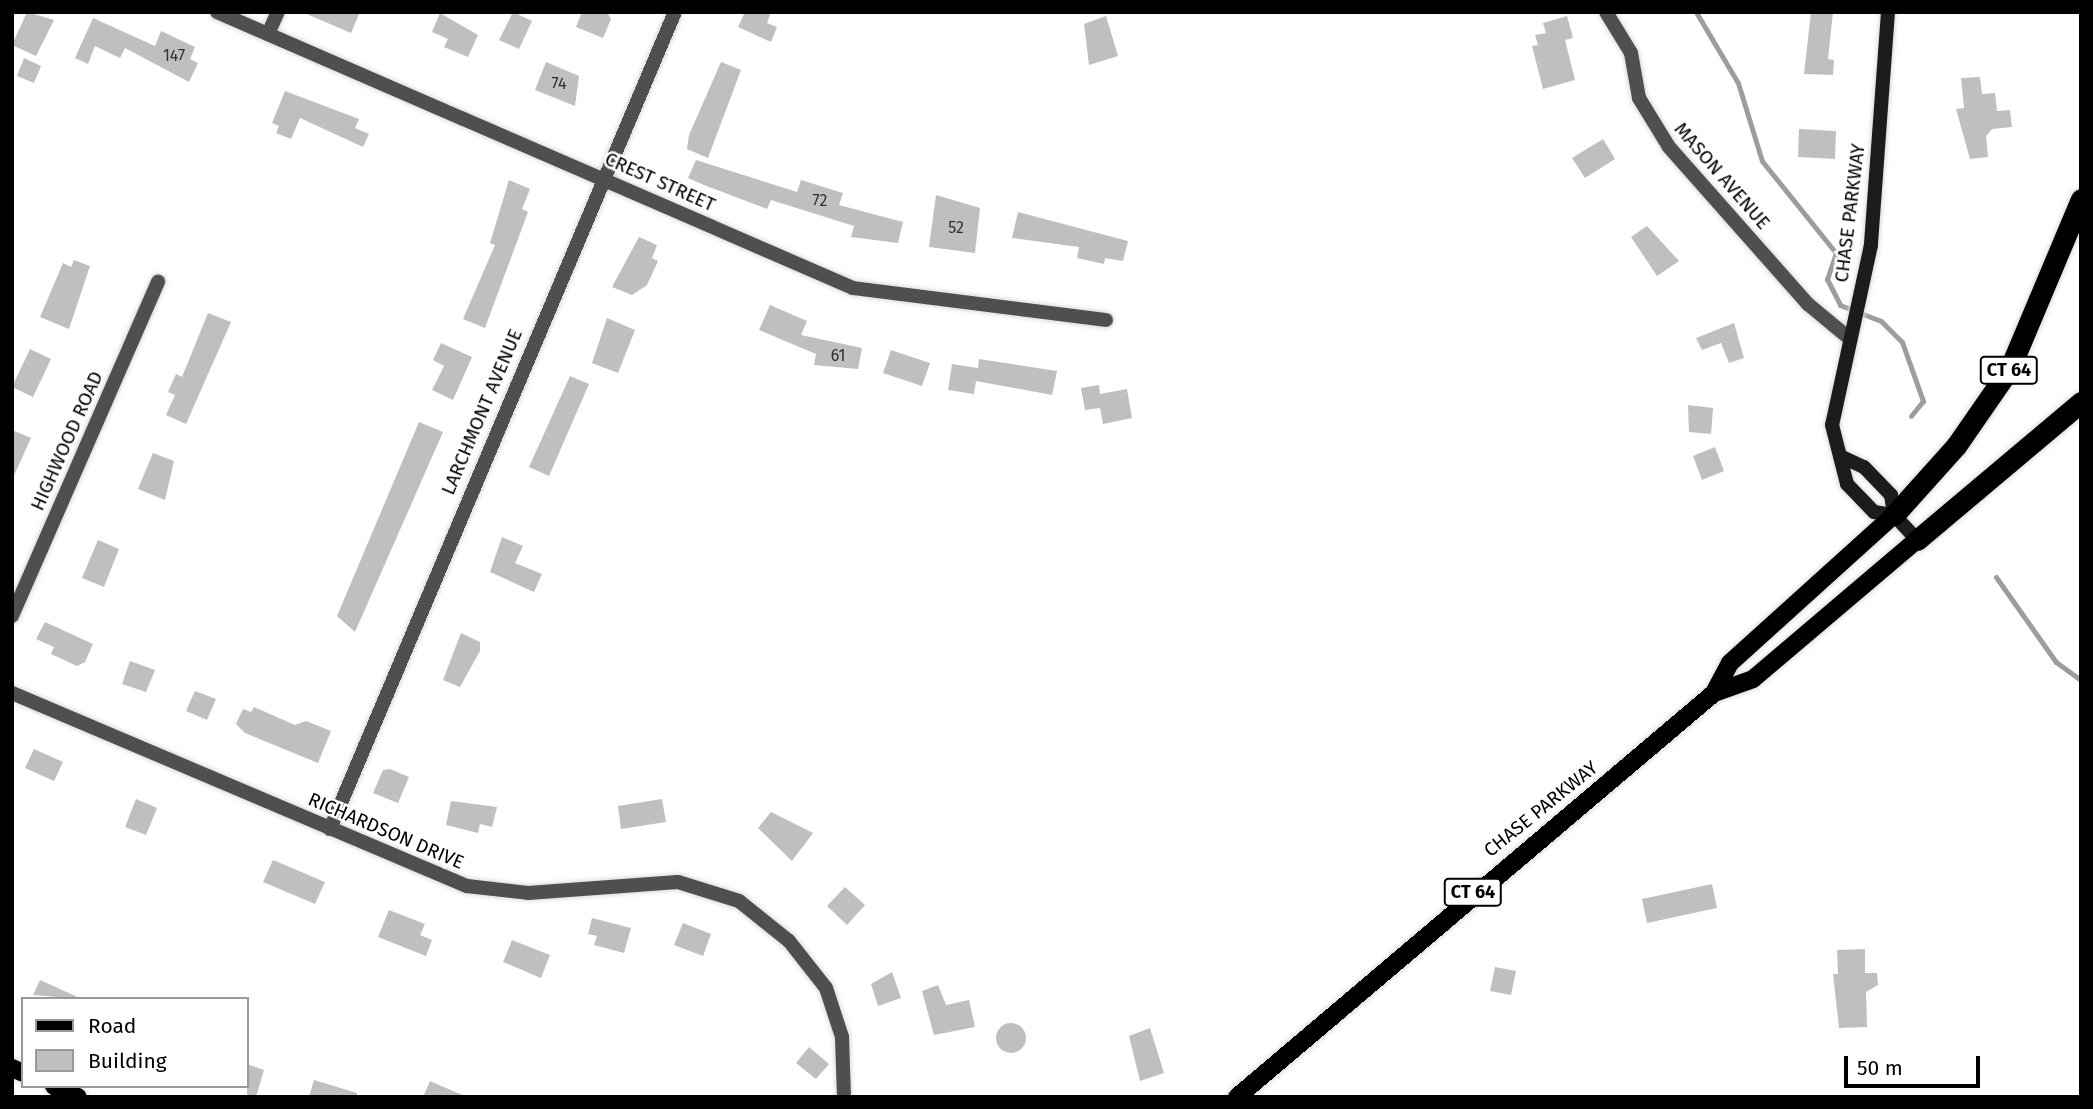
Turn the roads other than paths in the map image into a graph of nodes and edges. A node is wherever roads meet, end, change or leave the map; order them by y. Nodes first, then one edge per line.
1 (217, 12) edge
2 (278, 12) edge
3 (676, 12) edge
4 (1606, 12) edge
5 (1888, 12) edge
6 (268, 34) junction
7 (601, 177) junction
8 (2081, 199) edge
9 (158, 282) dead end
10 (1106, 320) dead end
11 (1850, 339) junction
12 (2081, 402) edge
13 (1840, 456) junction
14 (1894, 516) junction
15 (1917, 540) junction
16 (12, 616) edge
17 (12, 693) edge
18 (1714, 693) junction
19 (330, 829) junction
20 (58, 1088) edge
21 (78, 1097) edge
22 (844, 1097) edge
23 (1237, 1097) edge

1 - 6 street, CREST STREET
2 - 6 street
3 - 7 street, LARCHMONT AVENUE
4 - 11 street, MASON AVENUE
5 - 11 main road, CHASE PARKWAY
6 - 7 street, CREST STREET
7 - 10 street, CREST STREET
7 - 19 street, LARCHMONT AVENUE
8 - 14 highway, CT 64
9 - 16 street, HIGHWOOD ROAD
11 - 13 main road, CHASE PARKWAY
12 - 15 highway, CT 64
13 - 14 main road, CHASE PARKWAY
13 - 14 main road, CHASE PARKWAY
14 - 15 main road, CHASE PARKWAY
14 - 18 main road, CHASE PARKWAY / CT 64
15 - 18 main road, CHASE PARKWAY / CT 64
17 - 19 street, RICHARDSON DRIVE
18 - 23 main road, CHASE PARKWAY / CT 64
19 - 22 street, RICHARDSON DRIVE
20 - 21 main road

